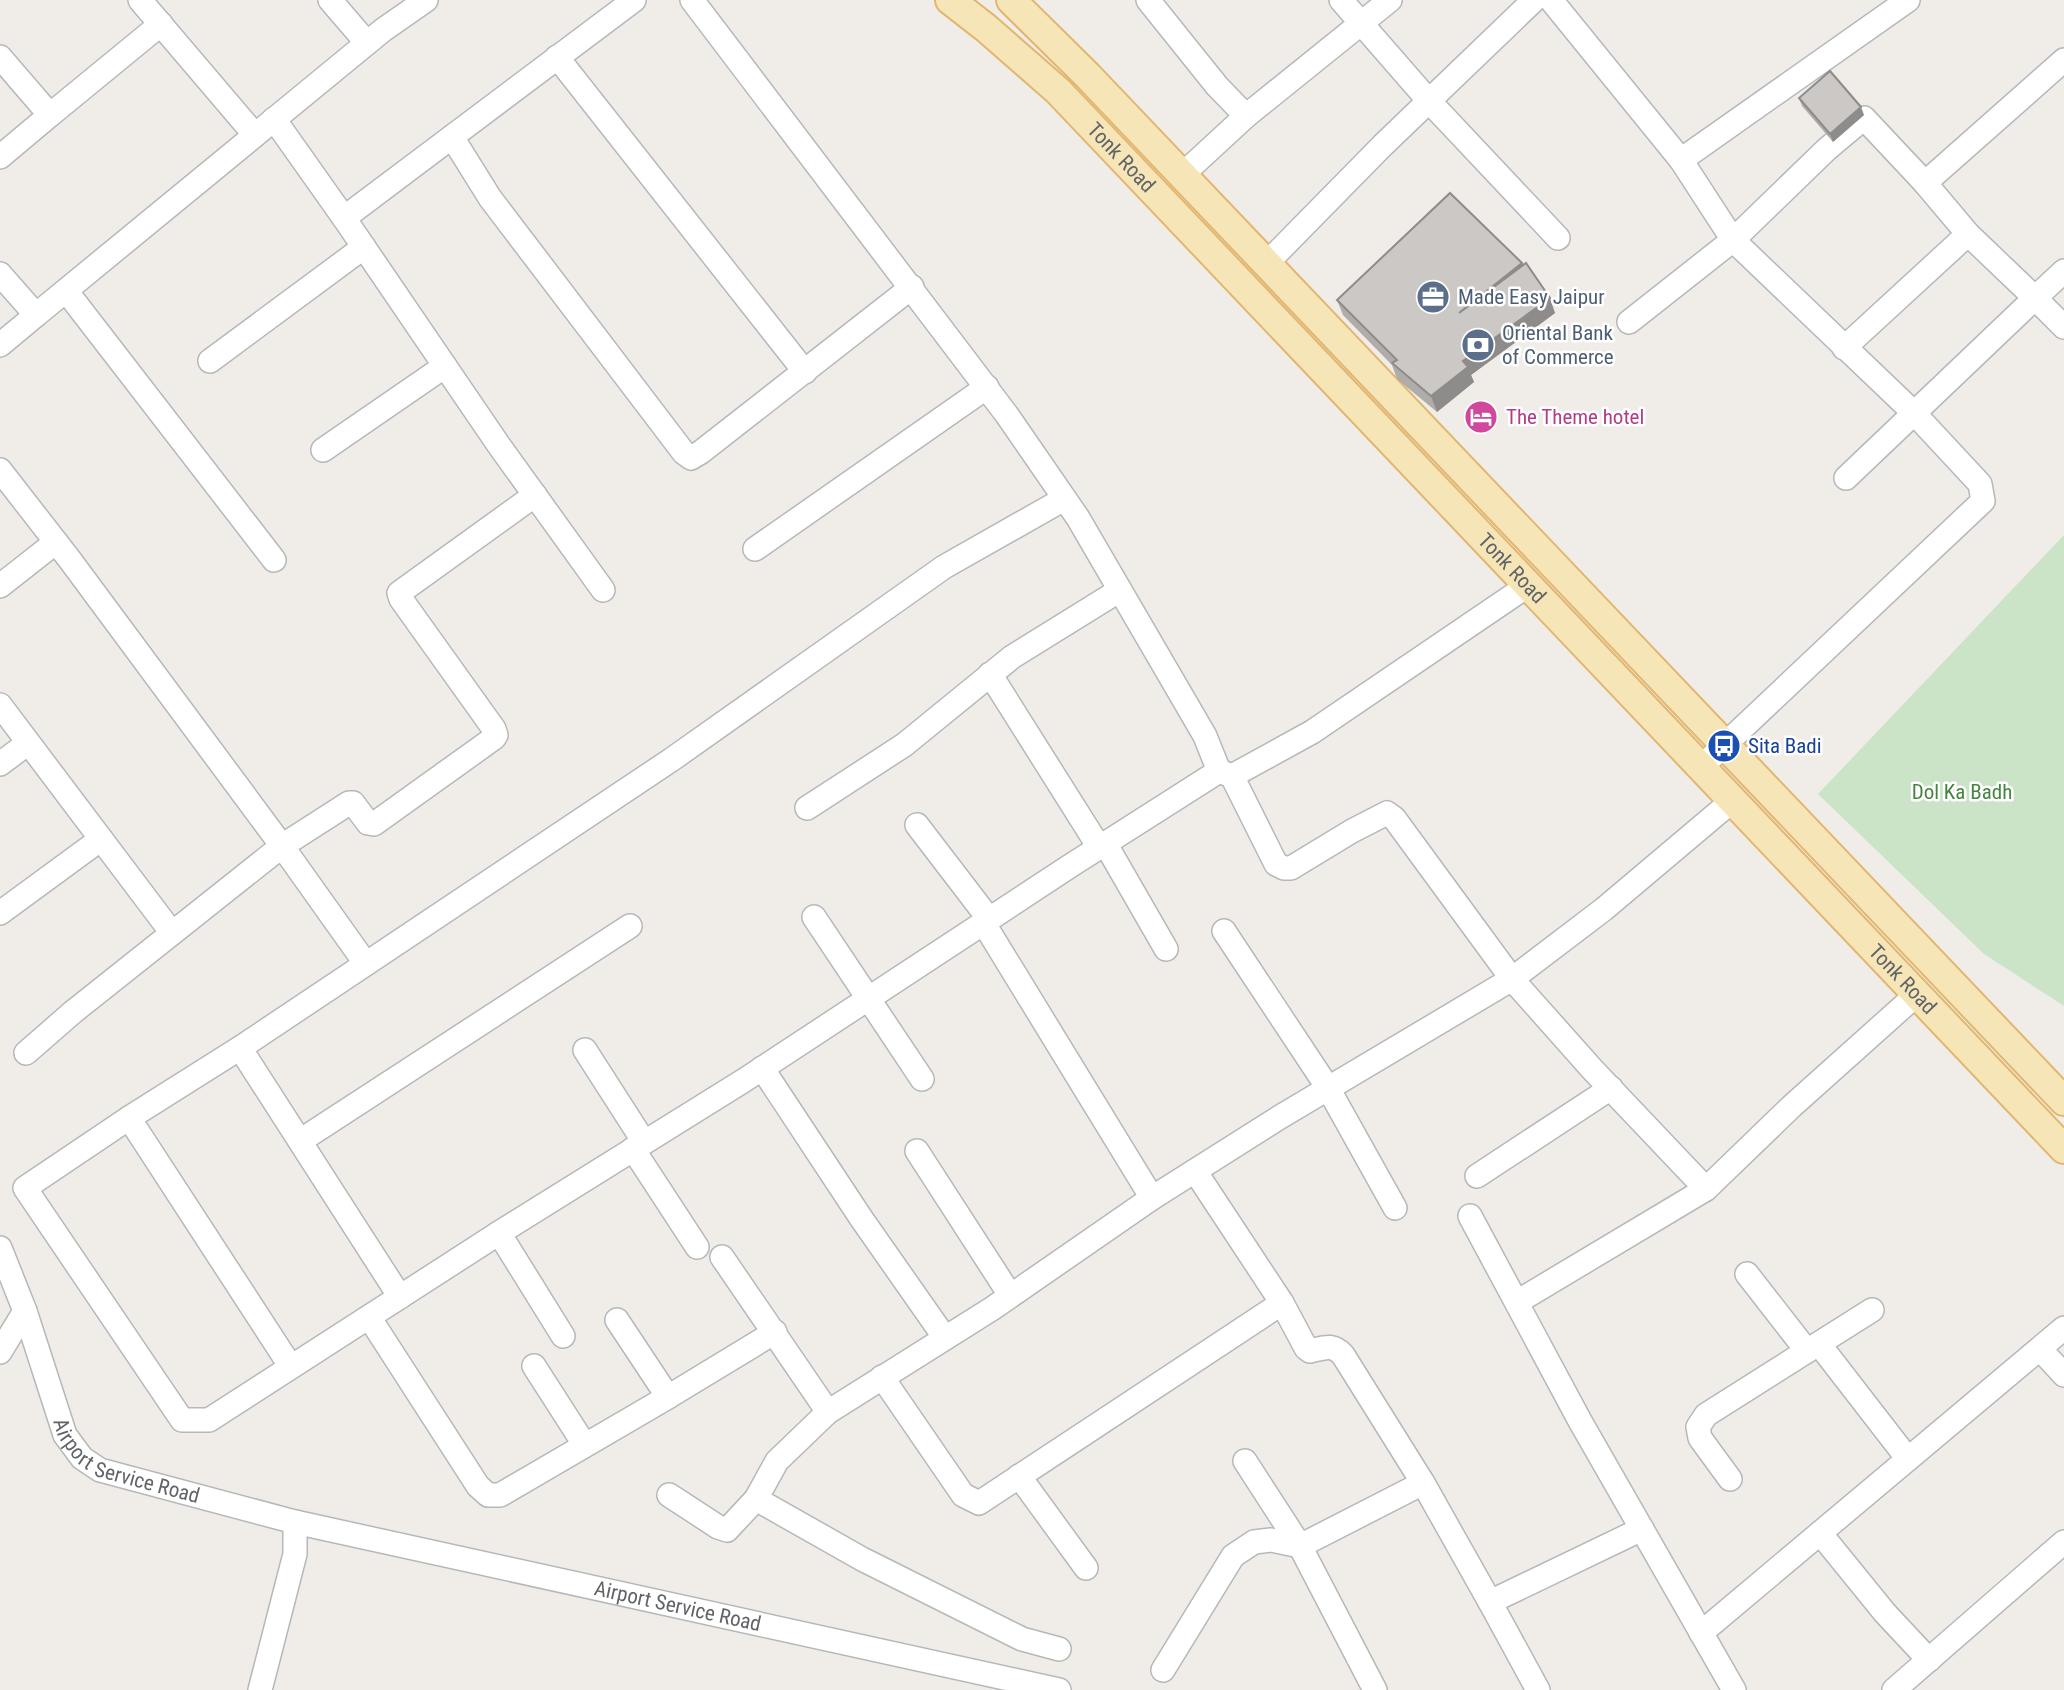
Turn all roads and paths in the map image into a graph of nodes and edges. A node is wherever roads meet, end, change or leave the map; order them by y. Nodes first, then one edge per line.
1 (141, 0) edge
2 (330, 0) edge
3 (426, 0) edge
4 (634, 0) edge
5 (692, 0) edge
6 (950, 0) edge
7 (1011, 0) edge
8 (1148, 0) edge
9 (1341, 0) edge
10 (1390, 0) edge
11 (1534, 0) edge
12 (1551, 0) edge
13 (1908, 0) edge
14 (161, 24) junction
15 (1361, 24) junction
16 (367, 43) junction
17 (0, 57) edge
18 (557, 57) junction
19 (2064, 60) edge
20 (1429, 101) junction
21 (50, 115) junction
22 (1246, 116) junction
23 (274, 120) junction
24 (256, 135) junction
25 (452, 137) junction
26 (0, 158) edge
27 (1681, 160) junction
28 (1182, 175) junction
29 (1925, 183) junction
30 (344, 218) junction
31 (1968, 234) junction
32 (1558, 237) dead end
33 (1733, 240) junction
34 (364, 247) junction
35 (1267, 263) junction
36 (2064, 271) edge
37 (0, 274) edge
38 (912, 287) junction
39 (66, 292) junction
40 (2035, 298) junction
41 (36, 315) junction
42 (1629, 322) dead end
43 (2064, 327) edge
44 (0, 345) edge
45 (1844, 348) junction
46 (210, 361) dead end
47 (445, 366) junction
48 (806, 372) junction
49 (987, 387) junction
50 (1914, 413) junction
51 (323, 450) dead end
52 (0, 470) edge
53 (1846, 478) dead end
54 (535, 495) junction
55 (1065, 499) junction
56 (56, 542) junction
57 (755, 549) dead end
58 (274, 560) dead end
59 (0, 586) edge
60 (1527, 586) junction
61 (603, 590) dead end
62 (1120, 590) junction
63 (990, 674) junction
64 (0, 705) edge
65 (28, 743) junction
66 (1724, 746) junction
67 (0, 764) edge
68 (1700, 768) junction
69 (1225, 773) junction
70 (1732, 801) junction
71 (807, 808) dead end
72 (917, 825) dead end
73 (101, 839) junction
74 (1102, 845) junction
75 (282, 846) junction
76 (0, 914) edge
77 (814, 917) dead end
78 (986, 920) junction
79 (630, 926) dead end
80 (1224, 931) dead end
81 (172, 933) junction
82 (1166, 949) dead end
83 (366, 964) junction
84 (1512, 979) junction
85 (1916, 995) junction
86 (868, 999) junction
87 (240, 1048) junction
88 (585, 1049) dead end
89 (26, 1053) dead end
90 (762, 1068) junction
91 (922, 1079) dead end
92 (1328, 1088) junction
93 (1611, 1088) junction
94 (2064, 1101) edge
95 (129, 1118) junction
96 (300, 1141) junction
97 (639, 1146) junction
98 (2064, 1149) edge
99 (917, 1151) dead end
100 (1195, 1171) junction
101 (1477, 1176) dead end
102 (1706, 1189) junction
103 (1152, 1198) junction
104 (1395, 1208) dead end
105 (1470, 1216) dead end
106 (499, 1233) junction
107 (696, 1247) dead end
108 (0, 1248) edge
109 (722, 1257) dead end
110 (1747, 1274) dead end
111 (1010, 1295) junction
112 (400, 1297) junction
113 (1282, 1303) junction
114 (1517, 1303) junction
115 (1872, 1310) dead end
116 (25, 1311) junction
117 (369, 1317) junction
118 (617, 1320) dead end
119 (2064, 1328) edge
120 (775, 1332) junction
121 (563, 1336) dead end
122 (945, 1338) junction
123 (1813, 1348) junction
124 (2040, 1349) junction
125 (0, 1352) edge
126 (534, 1366) dead end
127 (290, 1367) junction
128 (2064, 1375) edge
129 (882, 1377) junction
130 (668, 1397) junction
131 (828, 1412) junction
132 (584, 1444) junction
133 (1908, 1459) junction
134 (1245, 1461) dead end
135 (1019, 1476) junction
136 (1730, 1479) dead end
137 (1423, 1483) junction
138 (669, 1495) dead end
139 (756, 1499) junction
140 (295, 1522) junction
141 (1642, 1530) junction
142 (1820, 1533) junction
143 (2064, 1542) edge
144 (1300, 1546) junction
145 (1086, 1567) dead end
146 (1490, 1602) junction
147 (1701, 1633) junction
148 (1059, 1649) dead end
149 (1929, 1660) junction
150 (1163, 1670) dead end
151 (260, 1690) edge
152 (1059, 1690) edge
153 (1375, 1690) edge
154 (1538, 1690) edge
155 (1734, 1690) edge
156 (1894, 1690) edge

1 - 14 street
2 - 16 street
3 - 16 street
4 - 18 street
5 - 38 street
6 - 60 main road, Tonk Road
7 - 28 main road, Tonk Road
8 - 22 street
9 - 15 street
10 - 15 street
11 - 20 street
12 - 27 street
13 - 27 street
14 - 21 street
14 - 24 street
15 - 20 street
15 - 22 street
16 - 23 street
17 - 21 street
18 - 25 street
18 - 48 street
19 - 29 street
20 - 32 street
20 - 35 street
21 - 26 street
22 - 28 street
23 - 24 street
23 - 30 street
24 - 39 street
25 - 30 street
25 - 48 street
27 - 33 street
28 - 35 main road, Tonk Road
29 - 31 street
29 - 33 street
30 - 34 street
31 - 40 street
31 - 45 street
33 - 42 street
33 - 45 street
34 - 46 street
34 - 47 street
35 - 66 main road, Tonk Road
36 - 40 street
37 - 41 street
38 - 48 street
38 - 49 street
39 - 41 street
39 - 58 street
40 - 43 street
40 - 50 street
41 - 44 street
45 - 50 street
47 - 51 street
47 - 54 street
49 - 55 street
49 - 57 street
50 - 53 street
50 - 66 street
52 - 56 street
54 - 61 street
54 - 75 street
55 - 62 street
55 - 83 street
56 - 59 street
56 - 75 street
60 - 68 main road, Tonk Road
60 - 69 street
62 - 63 street
62 - 69 street
63 - 71 street
63 - 74 street
64 - 65 street
65 - 67 street
65 - 73 street
66 - 68 street
66 - 94 main road, Tonk Road
68 - 70 main road, Tonk Road
69 - 74 street
69 - 84 street
70 - 84 street
70 - 85 main road, Tonk Road
72 - 78 street
73 - 76 street
73 - 81 street
74 - 78 street
74 - 82 street
75 - 81 street
75 - 83 street
77 - 86 street
78 - 86 street
78 - 103 street
79 - 96 street
80 - 92 street
81 - 89 street
83 - 87 street
84 - 92 street
84 - 93 street
85 - 98 main road, Tonk Road
85 - 102 street
86 - 90 street
86 - 91 street
87 - 95 street
87 - 96 street
88 - 97 street
90 - 97 street
90 - 122 street
92 - 100 street
92 - 104 street
93 - 101 street
93 - 102 street
95 - 127 street
95 - 127 street
96 - 112 street
97 - 106 street
97 - 107 street
99 - 111 street
100 - 103 street
100 - 113 street
102 - 114 street
103 - 111 street
105 - 114 street
106 - 112 street
106 - 121 street
108 - 116 street, Airport Service Road
109 - 120 street
110 - 123 street
111 - 122 street
112 - 117 street
113 - 135 street
113 - 137 street
114 - 141 street
115 - 123 street
116 - 125 street
116 - 140 street, Airport Service Road
117 - 127 street
117 - 132 street
118 - 130 street
119 - 124 street
120 - 130 street
120 - 131 street
122 - 129 street
123 - 133 street
123 - 136 street
124 - 128 street
124 - 133 street
126 - 132 street
129 - 131 street
129 - 135 street
130 - 132 street
131 - 139 street
133 - 142 street
134 - 144 street
135 - 145 street
137 - 144 street
137 - 146 street
138 - 139 street
139 - 148 street
140 - 151 street
140 - 152 street, Airport Service Road
141 - 146 street
141 - 147 street
142 - 147 street
142 - 149 street
143 - 149 street
144 - 150 street
144 - 153 street
146 - 154 street
147 - 155 street
149 - 156 street

